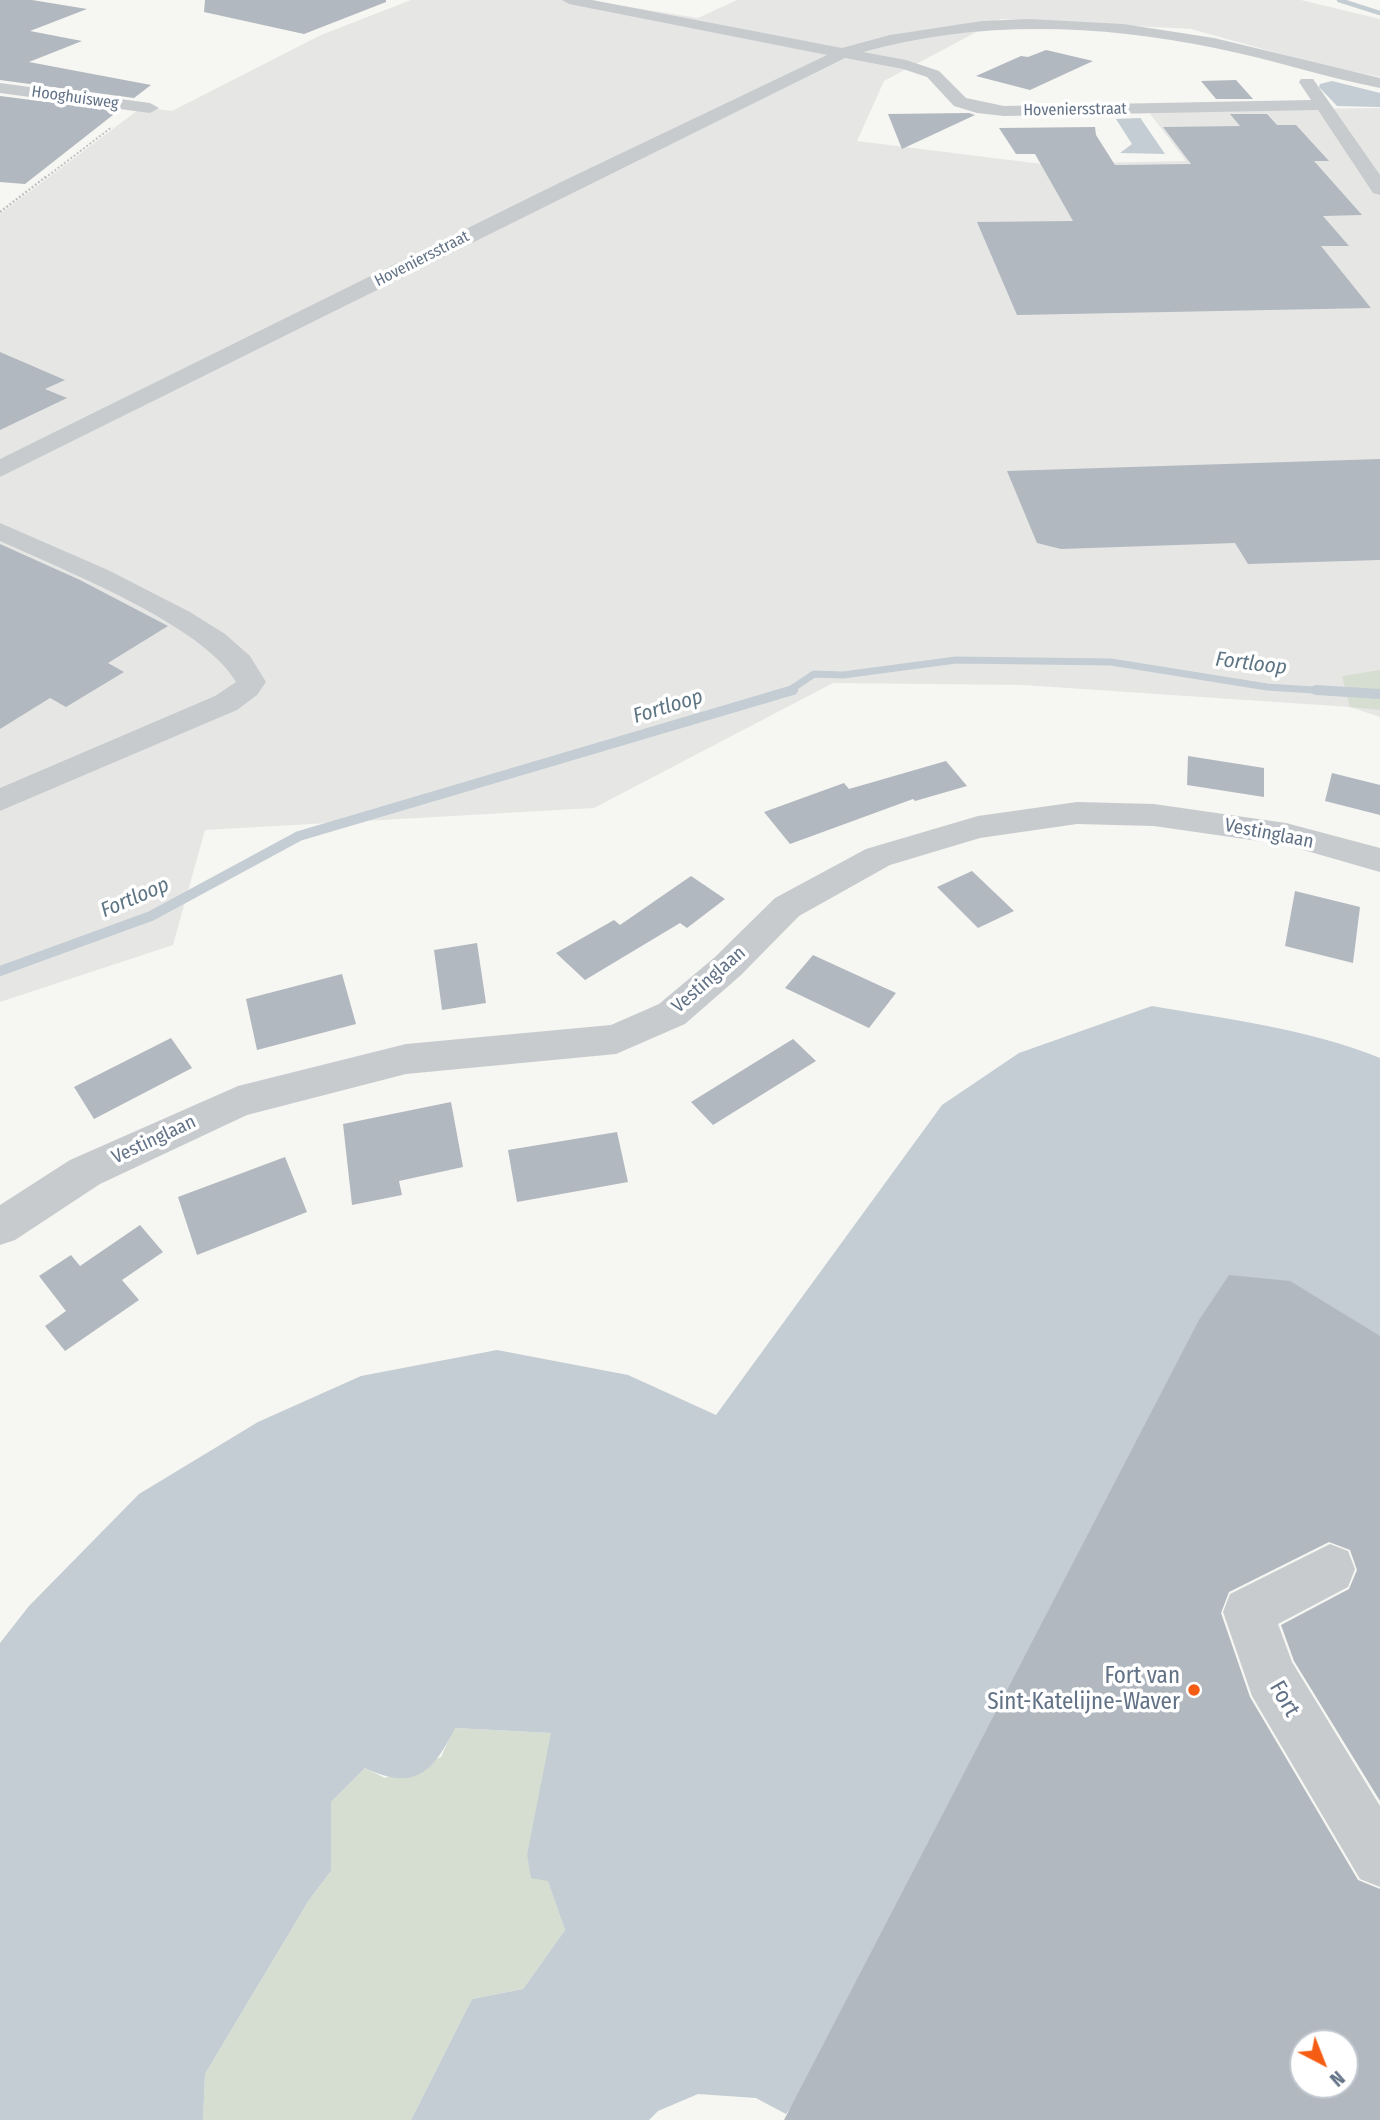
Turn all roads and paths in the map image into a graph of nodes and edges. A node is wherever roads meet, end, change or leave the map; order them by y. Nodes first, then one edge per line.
1 (569, 0) edge
2 (845, 52) junction
3 (1311, 68) junction
4 (1380, 83) edge
5 (0, 88) edge
6 (1321, 105) junction
7 (146, 108) joint
8 (1380, 189) edge
9 (0, 212) edge
10 (0, 469) edge
11 (0, 531) edge
12 (0, 800) edge
13 (1380, 860) edge
14 (0, 1227) edge
15 (1330, 1569) dead end
16 (1380, 1859) edge

1 - 2 street
2 - 3 street, Hoveniersstraat
2 - 6 street, Hoveniersstraat
2 - 10 street, Hoveniersstraat
3 - 4 street, Hoveniersstraat
3 - 6 street
5 - 7 street, Hooghuisweg
6 - 8 street
7 - 9 path
11 - 12 street
13 - 14 street, Vestinglaan
15 - 16 street, Fort

